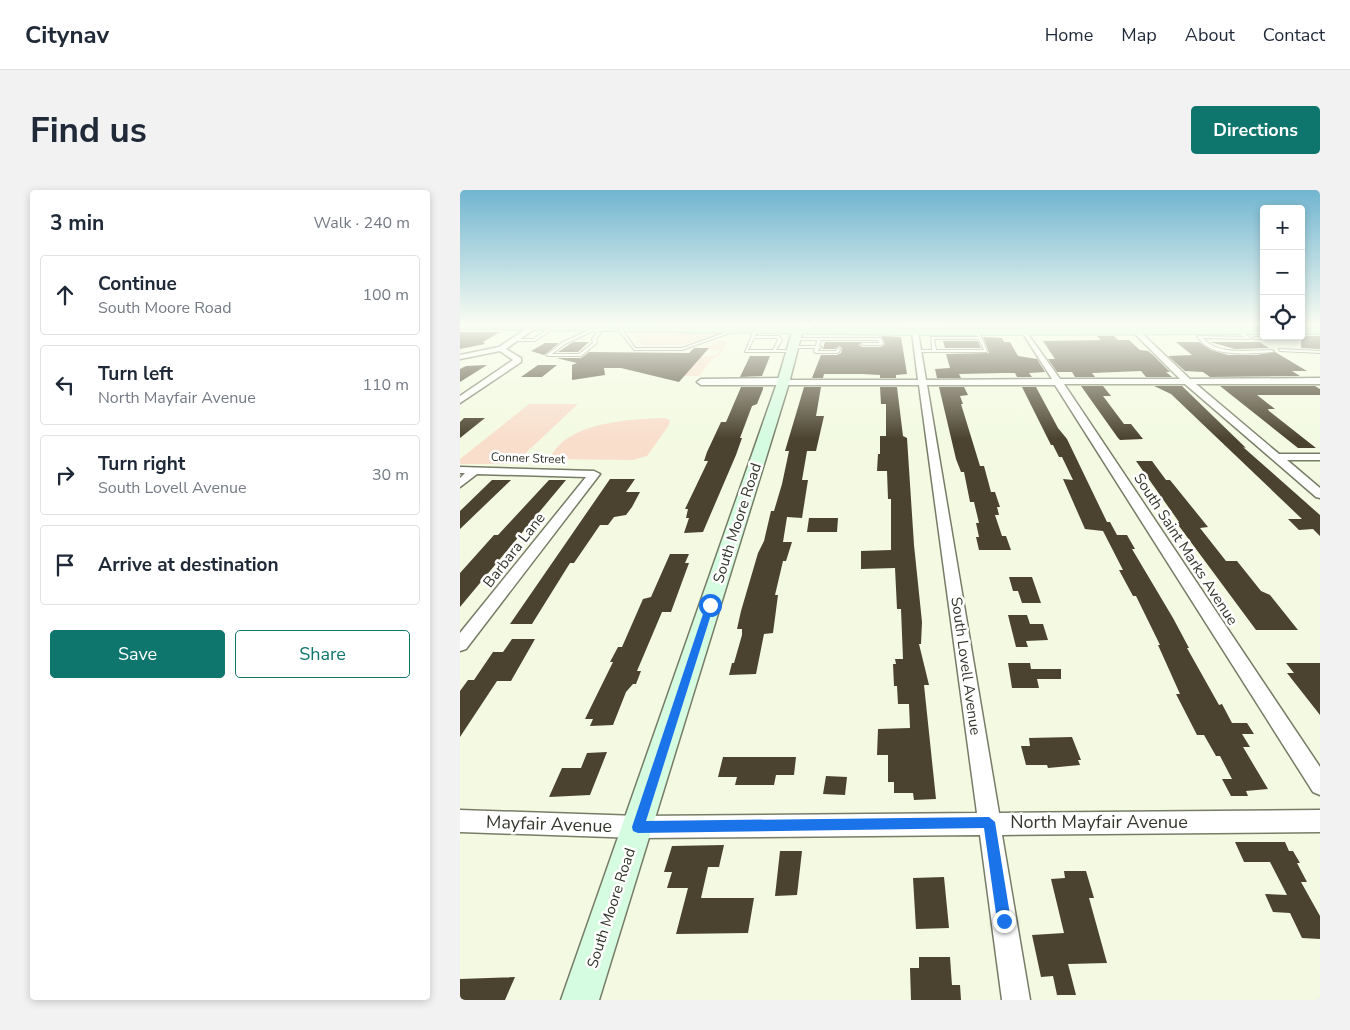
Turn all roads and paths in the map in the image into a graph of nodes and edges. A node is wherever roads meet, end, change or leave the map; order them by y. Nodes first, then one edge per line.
1 (514, 363) edge
2 (790, 363) edge
3 (925, 363) edge
4 (1044, 363) edge
5 (1168, 363) edge
6 (1320, 381) edge
7 (701, 382) dead end
8 (783, 382) junction
9 (924, 382) junction
10 (1058, 382) junction
11 (1188, 382) junction
12 (460, 400) edge
13 (1279, 457) junction
14 (1320, 457) edge
15 (460, 470) edge
16 (475, 470) junction
17 (594, 474) joint
18 (460, 484) edge
19 (1320, 494) edge
20 (460, 646) edge
21 (1320, 785) edge
22 (460, 821) edge
23 (1320, 821) edge
24 (989, 822) junction
25 (638, 827) junction
26 (580, 1000) edge
27 (1016, 1000) edge

1 - 12 street
2 - 8 main road, South Moore Road
3 - 9 street, South Lovell Avenue
4 - 10 street, South Saint Marks Avenue
5 - 11 street
6 - 11 street
7 - 8 street
8 - 9 street
8 - 25 main road, South Moore Road
9 - 10 street
9 - 24 street, South Lovell Avenue
10 - 11 street
10 - 21 street, South Saint Marks Avenue
11 - 13 street
13 - 14 street
13 - 19 street
15 - 16 street, Conner Street
16 - 17 street, Conner Street
16 - 18 street
17 - 20 street, Barbara Lane
22 - 25 street, Mayfair Avenue
23 - 24 street, North Mayfair Avenue
24 - 25 street, North Mayfair Avenue
24 - 27 street, South Lovell Avenue
25 - 26 main road, South Moore Road

